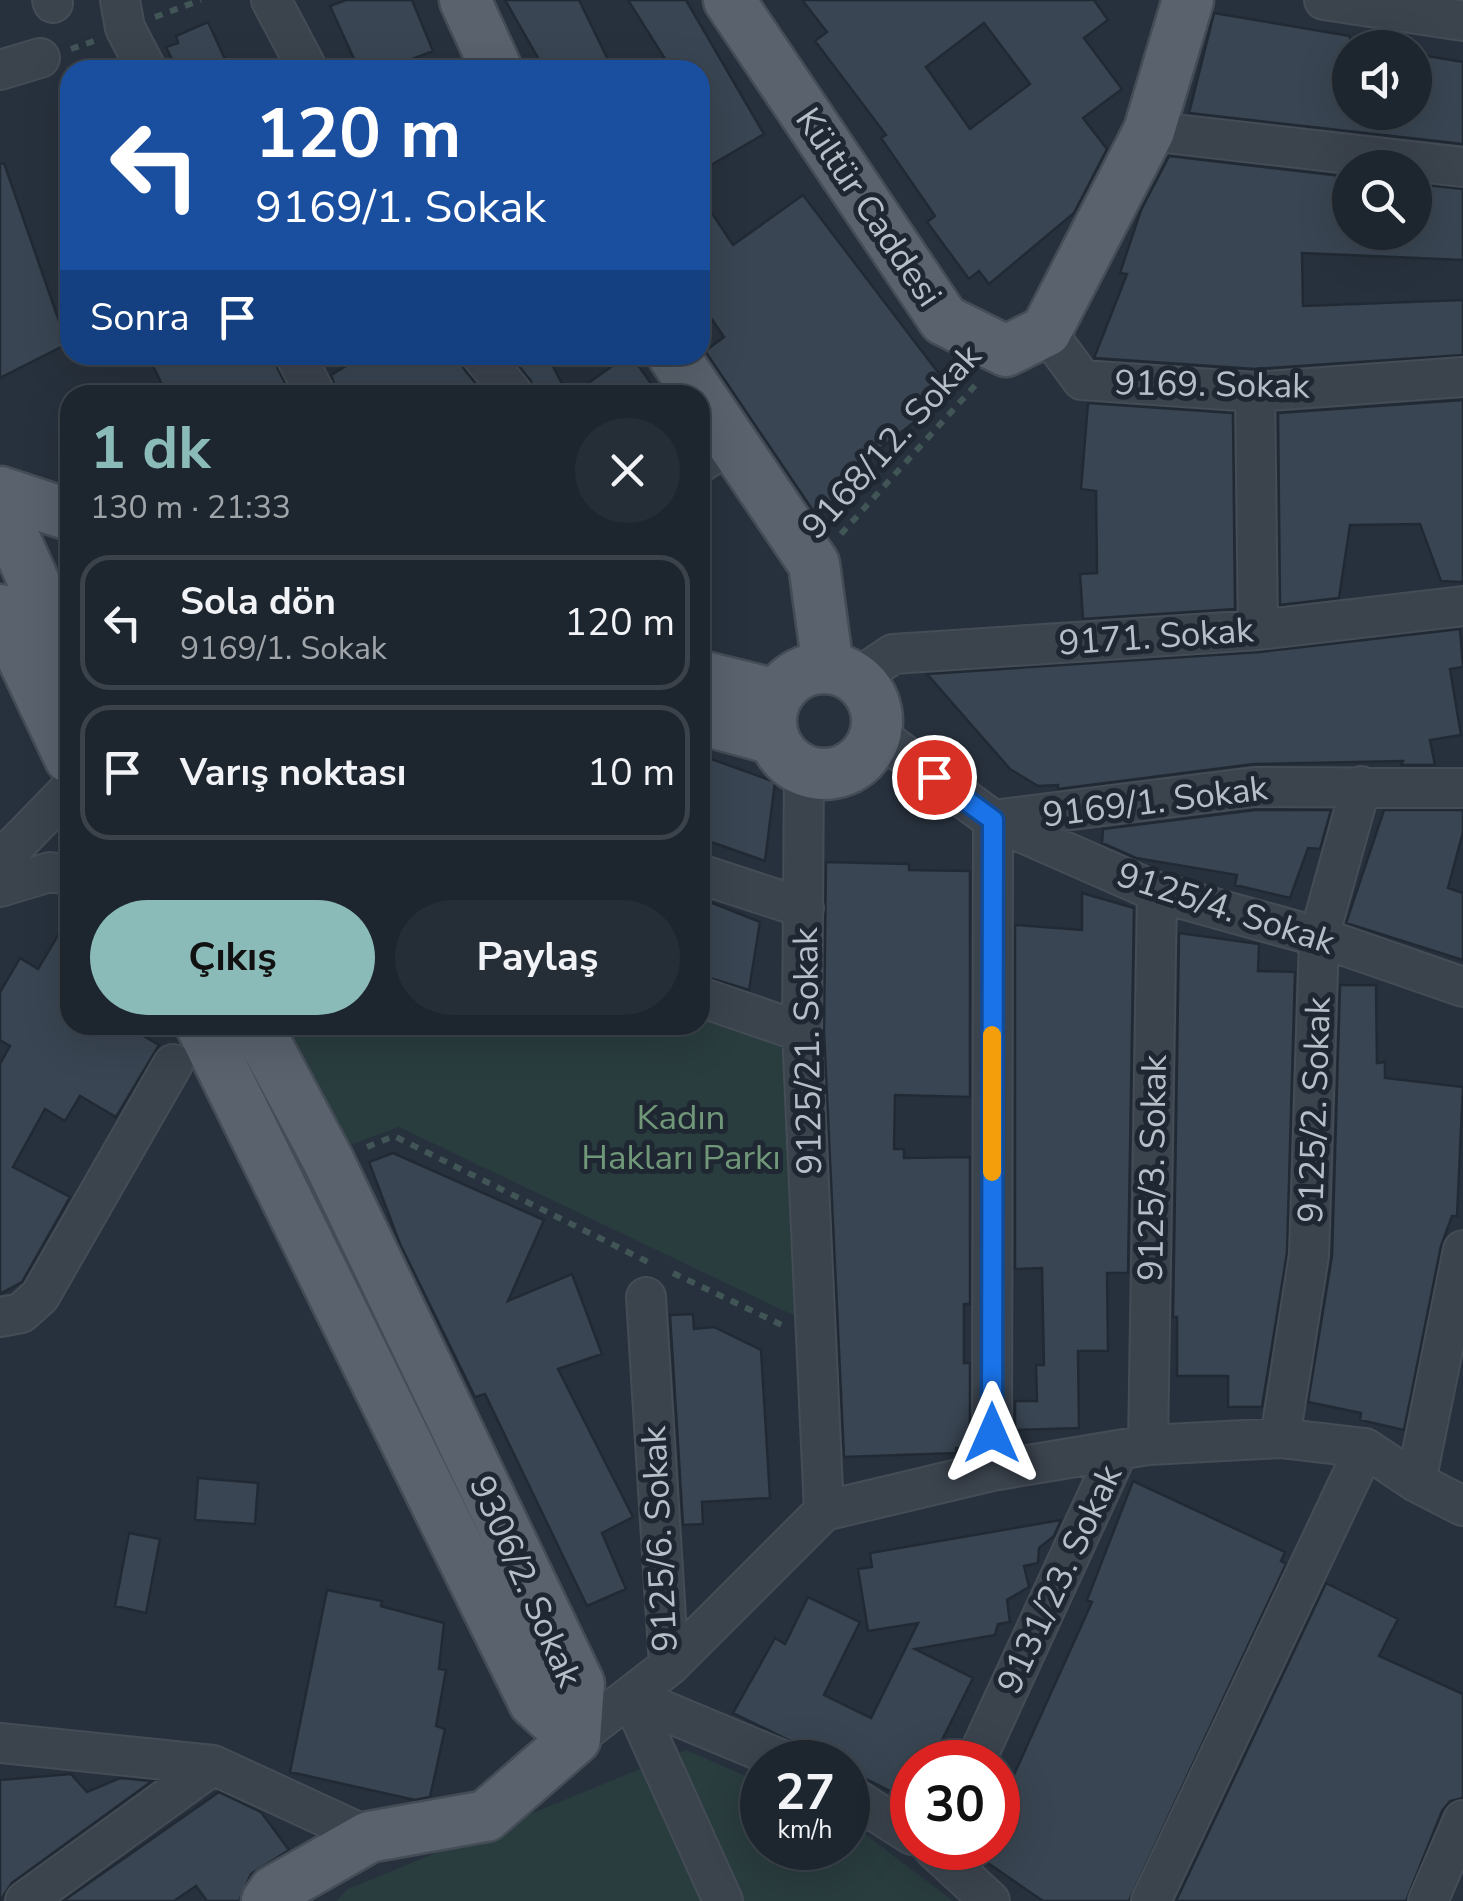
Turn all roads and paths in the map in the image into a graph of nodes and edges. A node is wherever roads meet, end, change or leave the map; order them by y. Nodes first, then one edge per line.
1 (201, 0) edge
2 (271, 0) edge
3 (465, 0) edge
4 (730, 0) edge
5 (1324, 0) edge
6 (1174, 11) edge
7 (122, 14) edge
8 (1463, 20) edge
9 (40, 58) joint
10 (143, 60) edge
11 (303, 60) edge
12 (492, 60) edge
13 (0, 70) edge
14 (1149, 132) junction
15 (1463, 167) edge
16 (1026, 342) junction
17 (489, 365) edge
18 (1463, 377) edge
19 (506, 385) edge
20 (1255, 392) junction
21 (717, 451) edge
22 (0, 492) edge
23 (0, 506) edge
24 (60, 512) edge
25 (814, 564) junction
26 (1463, 606) edge
27 (0, 610) edge
28 (1258, 630) junction
29 (60, 641) edge
30 (842, 674) junction
31 (710, 683) edge
32 (710, 720) edge
33 (876, 733) junction
34 (785, 735) junction
35 (60, 737) edge
36 (1361, 786) junction
37 (1463, 788) edge
38 (60, 799) edge
39 (993, 820) junction
40 (0, 862) edge
41 (60, 874) edge
42 (710, 877) edge
43 (0, 888) edge
44 (1157, 892) junction
45 (804, 908) junction
46 (1320, 937) junction
47 (1463, 987) edge
48 (710, 1000) edge
49 (802, 1032) junction
50 (261, 1035) edge
51 (187, 1044) edge
52 (329, 1162) junction
53 (1463, 1250) edge
54 (646, 1298) dead end
55 (0, 1316) edge
56 (817, 1341) junction
57 (1280, 1438) junction
58 (1133, 1448) junction
59 (1365, 1448) junction
60 (992, 1471) junction
61 (1416, 1482) junction
62 (1463, 1506) edge
63 (824, 1511) junction
64 (669, 1666) junction
65 (631, 1698) junction
66 (576, 1739) junction
67 (986, 1740) edge
68 (740, 1742) edge
69 (0, 1743) edge
70 (214, 1765) junction
71 (1463, 1820) edge
72 (369, 1837) junction
73 (956, 1870) edge
74 (25, 1901) edge
75 (267, 1901) edge
76 (723, 1901) edge
77 (990, 1901) edge
78 (1151, 1901) edge
79 (1428, 1901) edge

1 - 7 path
2 - 11 street
3 - 12 main road
4 - 16 main road, Kültür Caddesi
5 - 8 street
6 - 14 main road
7 - 9 path
7 - 10 street
9 - 13 street
14 - 15 street
14 - 16 main road
16 - 20 street, 9169. Sokak
16 - 25 path, 9168/12. Sokak
17 - 19 street
18 - 20 street, 9169. Sokak
20 - 28 street
21 - 25 main road
22 - 24 main road
23 - 29 main road
25 - 30 main road
26 - 28 street, 9171. Sokak
27 - 35 main road
28 - 30 street, 9171. Sokak
30 - 33 main road
30 - 34 main road
31 - 34 main road
32 - 34 main road
33 - 34 main road
33 - 39 street, 9169/1. Sokak
34 - 45 street, 9125/21. Sokak
36 - 37 street, 9169/1. Sokak
36 - 39 street, 9169/1. Sokak
36 - 46 street, 9125/2. Sokak
38 - 40 street
39 - 44 street, 9125/4. Sokak
39 - 60 street
41 - 43 street
42 - 45 street
44 - 46 street, 9125/4. Sokak
44 - 58 street, 9125/3. Sokak
45 - 49 street, 9125/21. Sokak
46 - 47 street, 9125/4. Sokak
46 - 57 street, 9125/2. Sokak
48 - 49 street
49 - 56 street, 9125/21. Sokak
50 - 52 main road, 9306/2. Sokak
51 - 55 street
51 - 66 main road, 9306/2. Sokak
52 - 56 path
52 - 66 main road, 9306/2. Sokak
53 - 61 street
54 - 64 street, 9125/6. Sokak
56 - 63 street, 9125/21. Sokak
57 - 58 street
57 - 59 street
58 - 60 street
58 - 67 street, 9131/23. Sokak
59 - 61 street
59 - 78 street
60 - 63 street
61 - 62 street
63 - 64 street
64 - 65 street, 9125/6. Sokak
65 - 66 street, 9125/6. Sokak
65 - 68 street
65 - 76 street
66 - 72 main road, 9125/6. Sokak
69 - 70 street
70 - 72 street
70 - 74 street
71 - 79 street
72 - 75 main road, 9125/6. Sokak
73 - 77 street

